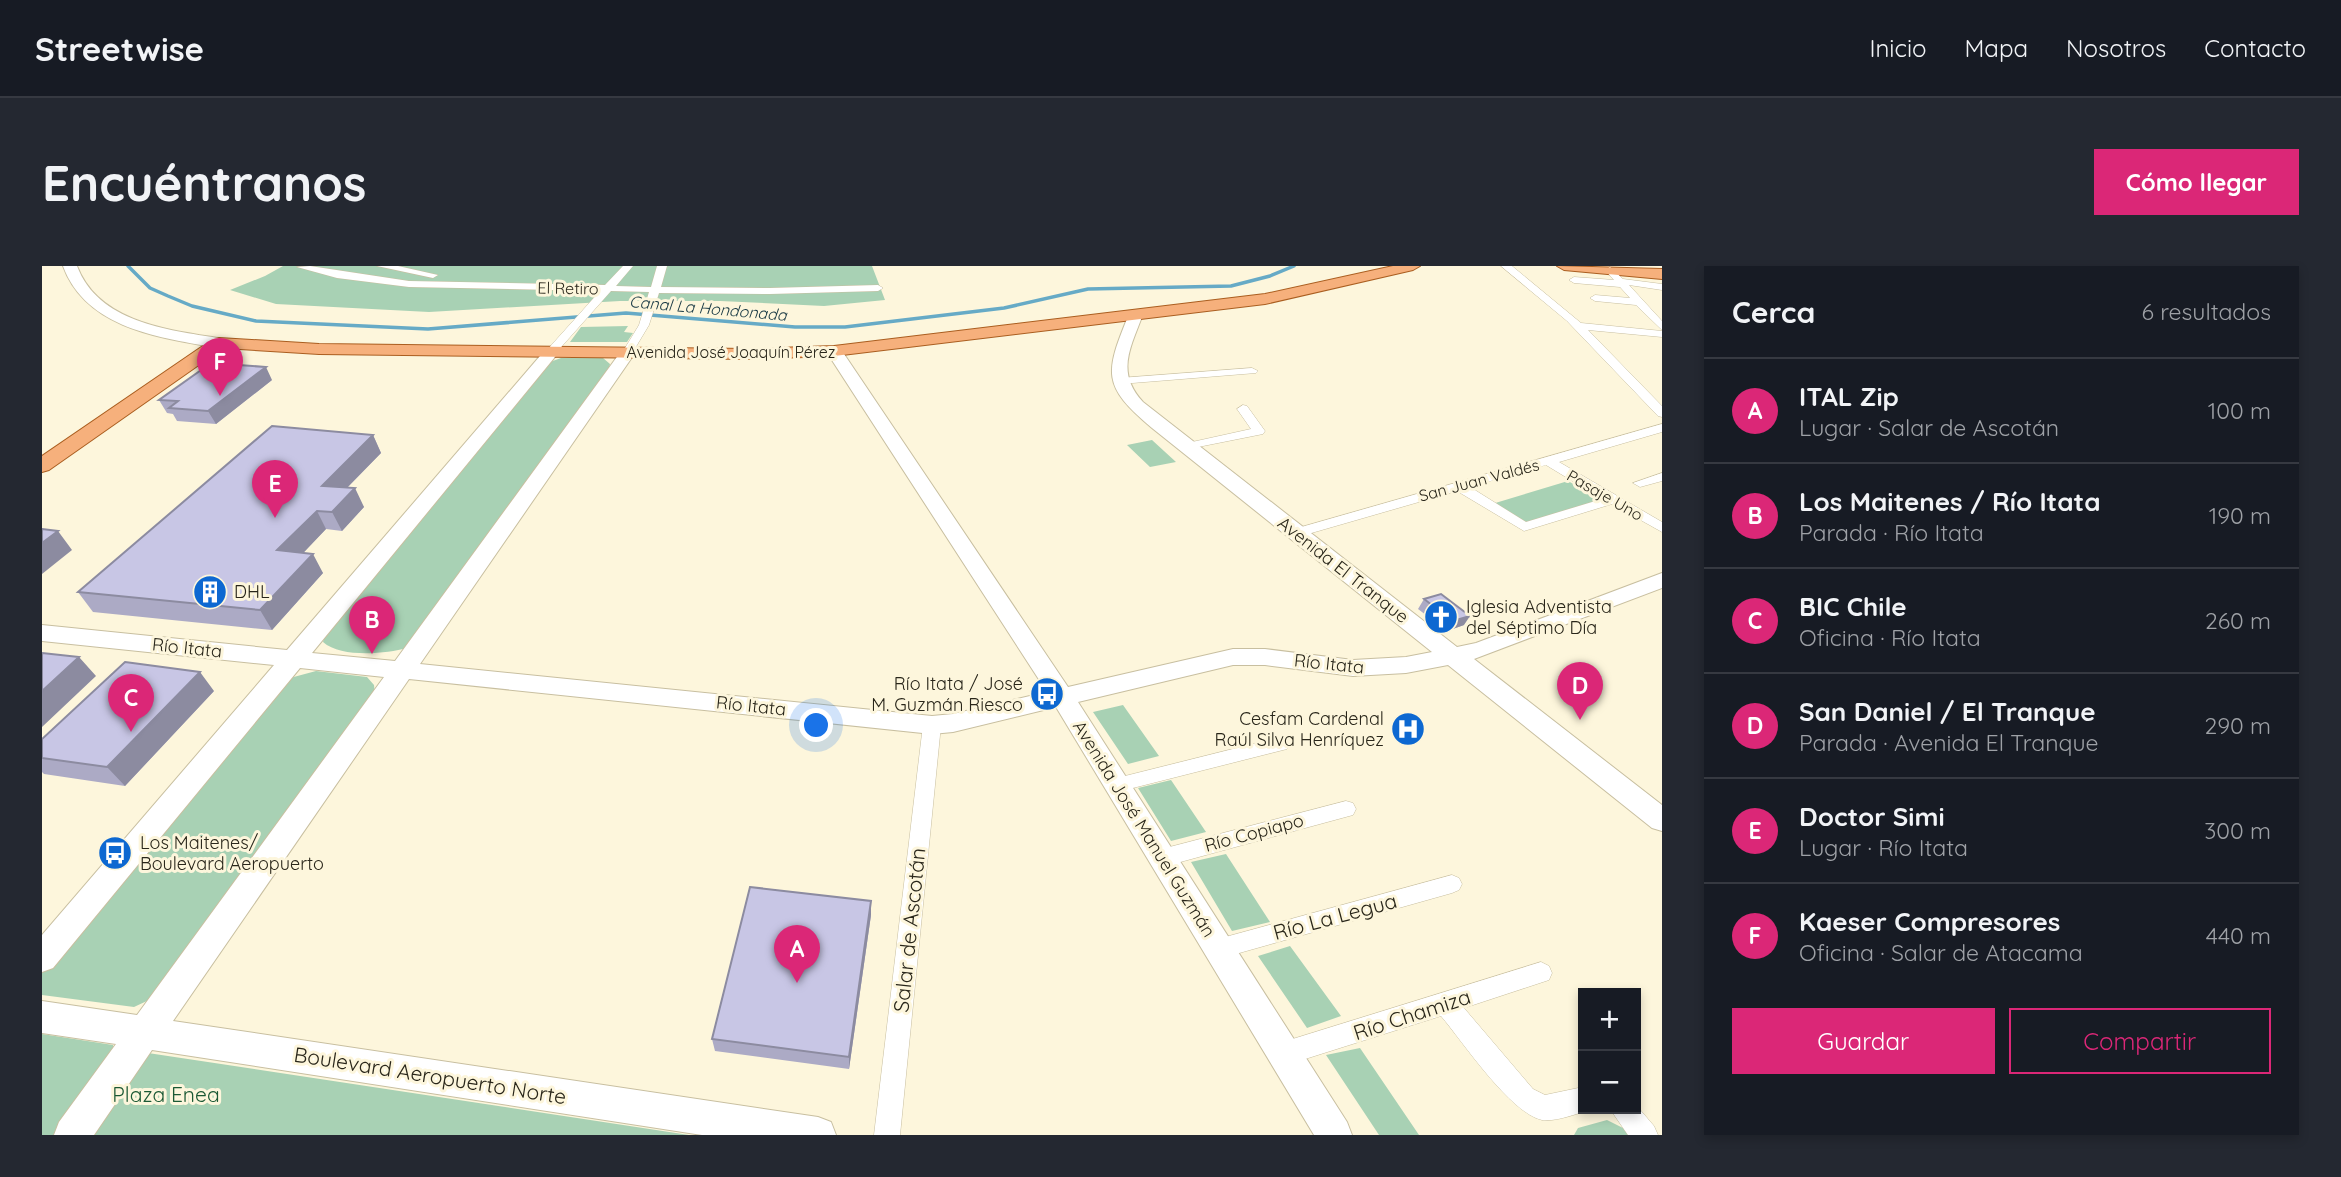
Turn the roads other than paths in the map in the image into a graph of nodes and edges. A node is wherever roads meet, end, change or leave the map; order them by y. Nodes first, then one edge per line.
1 (70, 266) edge
2 (382, 266) edge
3 (628, 266) edge
4 (662, 266) edge
5 (1413, 266) edge
6 (1506, 266) edge
7 (1565, 266) edge
8 (302, 267) edge
9 (332, 270) edge
10 (1657, 275) edge
11 (1618, 278) junction
12 (1574, 281) dead end
13 (612, 285) junction
14 (875, 285) dead end
15 (655, 291) junction
16 (1595, 298) dead end
17 (1639, 302) junction
18 (1136, 314) junction
19 (1578, 326) junction
20 (1661, 333) edge
21 (219, 343) junction
22 (258, 346) junction
23 (834, 351) junction
24 (551, 352) junction
25 (628, 353) junction
26 (195, 359) junction
27 (1252, 372) dead end
28 (1120, 381) junction
29 (1243, 409) dead end
30 (1662, 413) edge
31 (1662, 428) edge
32 (1187, 447) junction
33 (1548, 461) junction
34 (42, 466) edge
35 (1662, 477) edge
36 (1640, 484) dead end
37 (1458, 486) junction
38 (1612, 500) junction
39 (1662, 528) edge
40 (1296, 533) junction
41 (1662, 580) edge
42 (42, 633) edge
43 (1452, 656) junction
44 (293, 659) junction
45 (402, 669) junction
46 (1063, 698) junction
47 (932, 725) junction
48 (1281, 744) dead end
49 (1117, 785) junction
50 (1346, 809) dead end
51 (1662, 820) edge
52 (1162, 858) junction
53 (1452, 884) dead end
54 (1217, 949) junction
55 (42, 958) edge
56 (1541, 973) dead end
57 (1446, 1004) junction
58 (42, 1017) edge
59 (143, 1033) junction
60 (1283, 1054) junction
61 (1578, 1100) edge
62 (1627, 1114) edge
63 (72, 1135) edge
64 (818, 1135) edge
65 (887, 1135) edge
66 (1334, 1135) edge
67 (1645, 1135) edge

1 - 21 street, Avenida José Joaquín Pérez
2 - 13 street, El Retiro
3 - 13 street
4 - 15 street
5 - 18 main road, Avenida José Joaquín Pérez
6 - 19 street
7 - 11 main road
8 - 9 street, El Retiro
9 - 13 street, El Retiro
10 - 11 main road
11 - 12 street
11 - 17 street
13 - 15 street, El Retiro
13 - 24 street
14 - 15 street, El Retiro
15 - 25 street
16 - 17 street
17 - 20 street
18 - 23 main road, Avenida José Joaquín Pérez
18 - 28 street
19 - 20 street
19 - 30 street
21 - 22 main road, Avenida José Joaquín Pérez
21 - 26 main road
22 - 24 main road, Avenida José Joaquín Pérez
22 - 26 main road
23 - 25 main road, Avenida José Joaquín Pérez
23 - 46 street, Avenida José Manuel Guzmán
24 - 25 main road, Avenida José Joaquín Pérez
24 - 44 street
25 - 45 street
26 - 34 main road
27 - 28 street
28 - 32 street, Avenida El Tranque
29 - 32 street
31 - 33 street, San Juan Valdés
32 - 40 street, Avenida El Tranque
33 - 37 street, San Juan Valdés
33 - 38 street, Pasaje Uno
35 - 36 street
37 - 38 street
37 - 40 street, San Juan Valdés
38 - 39 street, Pasaje Uno
40 - 43 street, Avenida El Tranque
41 - 43 street, Río Itata
42 - 44 street, Río Itata
43 - 46 street, Río Itata
43 - 51 street, Avenida El Tranque
44 - 45 street, Río Itata
44 - 55 street
45 - 47 street, Río Itata
45 - 59 street
46 - 47 street, Río Itata
46 - 49 street, Avenida José Manuel Guzmán
47 - 65 street, Salar de Ascotán
48 - 49 street
49 - 52 street, Avenida José Manuel Guzmán
50 - 52 street, Río Copiapo
52 - 54 street, Avenida José Manuel Guzmán
53 - 54 street, Río La Legua
54 - 60 street, Avenida José Manuel Guzmán
56 - 57 street, Río Chamiza
57 - 60 street, Río Chamiza
57 - 61 street
58 - 59 street, Boulevard Aeropuerto Norte
59 - 63 street
59 - 64 street, Boulevard Aeropuerto Norte
60 - 66 street, Avenida José Manuel Guzmán
62 - 67 street

